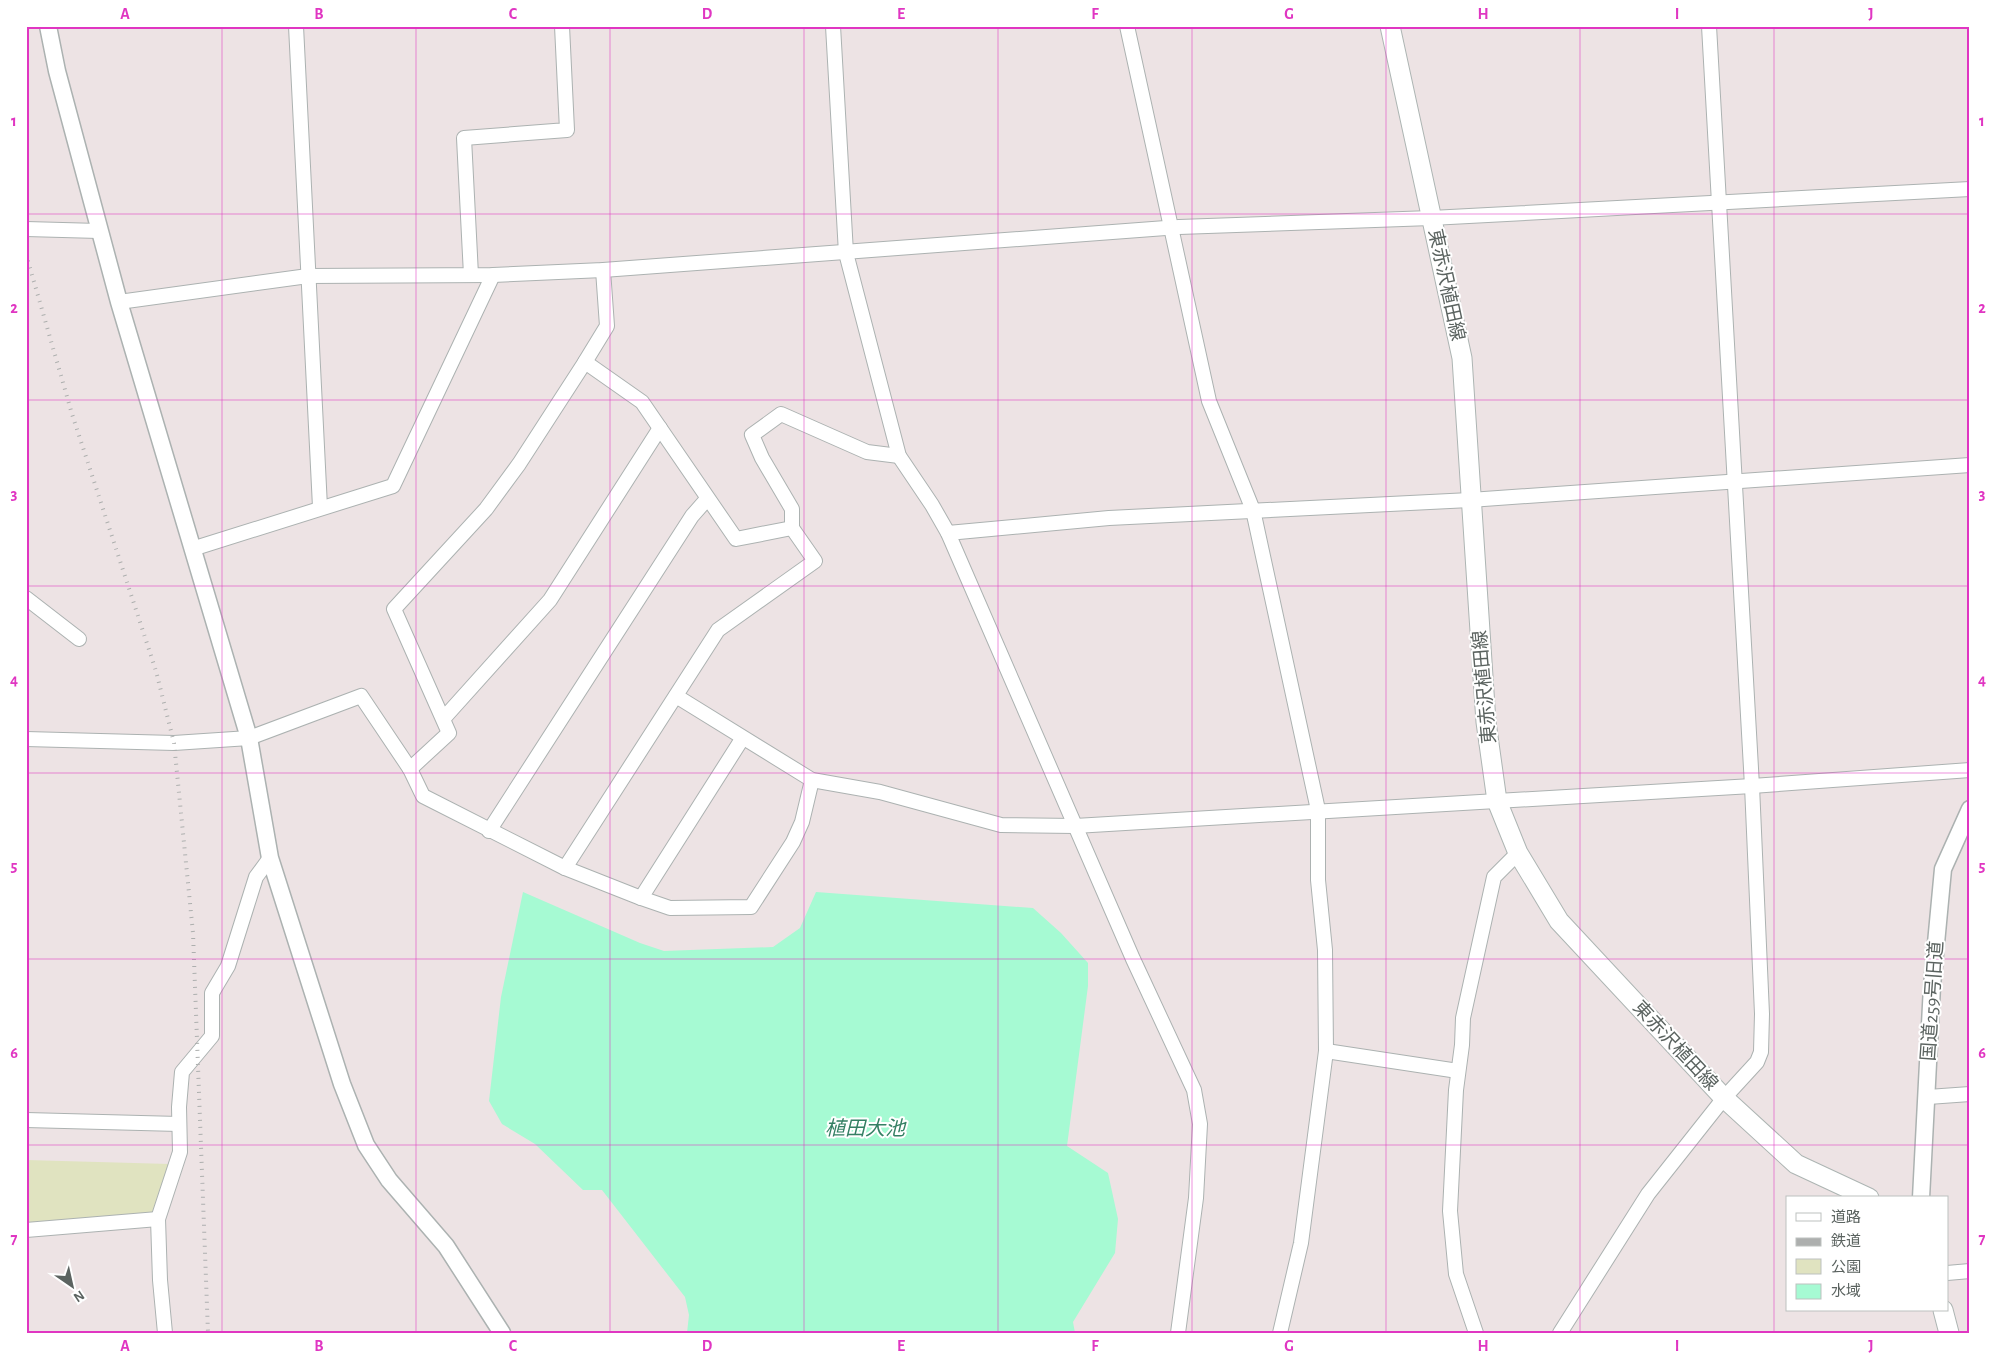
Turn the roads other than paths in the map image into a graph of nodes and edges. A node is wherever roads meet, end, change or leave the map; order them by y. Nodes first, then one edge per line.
1 (48, 26) edge
2 (296, 26) edge
3 (562, 26) edge
4 (833, 26) edge
5 (1126, 26) edge
6 (1390, 26) edge
7 (1709, 26) edge
8 (1970, 189) edge
9 (1719, 202) junction
10 (1431, 218) junction
11 (1172, 228) junction
12 (26, 229) edge
13 (99, 232) junction
14 (846, 253) junction
15 (603, 270) junction
16 (471, 275) junction
17 (493, 275) junction
18 (308, 276) junction
19 (119, 302) junction
20 (585, 362) junction
21 (660, 428) junction
22 (899, 456) junction
23 (1970, 465) edge
24 (1734, 482) junction
25 (707, 498) junction
26 (1470, 500) junction
27 (320, 508) junction
28 (1253, 510) junction
29 (792, 528) junction
30 (948, 533) junction
31 (192, 549) junction
32 (26, 598) edge
33 (79, 639) dead end
34 (676, 696) junction
35 (444, 718) junction
36 (249, 738) junction
37 (26, 739) edge
38 (742, 739) junction
39 (410, 769) junction
40 (1970, 770) edge
41 (812, 780) junction
42 (1752, 786) junction
43 (1497, 801) junction
44 (1970, 809) edge
45 (1318, 810) junction
46 (1075, 826) junction
47 (489, 831) junction
48 (1518, 853) junction
49 (270, 858) junction
50 (565, 868) junction
51 (641, 898) junction
52 (1326, 1051) junction
53 (1458, 1071) junction
54 (1970, 1094) edge
55 (1928, 1097) junction
56 (1724, 1098) junction
57 (26, 1120) edge
58 (179, 1124) junction
59 (1865, 1196) edge
60 (1921, 1196) edge
61 (158, 1219) junction
62 (26, 1230) edge
63 (1970, 1271) edge
64 (1948, 1272) edge
65 (1944, 1312) edge
66 (165, 1333) edge
67 (502, 1333) edge
68 (1178, 1333) edge
69 (1280, 1333) edge
70 (1476, 1333) edge
71 (1560, 1333) edge
72 (1949, 1333) edge

1 - 13 street
2 - 18 street
3 - 16 street
4 - 14 street
5 - 11 street
6 - 10 main road, 東赤沢植田線
7 - 9 street
8 - 9 street
9 - 10 street
9 - 24 street
10 - 11 street
10 - 26 main road, 東赤沢植田線
11 - 14 street
11 - 28 street
12 - 13 street
13 - 19 street
14 - 15 street
14 - 22 street
15 - 17 street
15 - 20 street
16 - 17 street
16 - 18 street
17 - 27 street
18 - 19 street
18 - 27 street
19 - 31 street
20 - 21 street
20 - 35 street
21 - 25 street
21 - 35 street
22 - 29 street
22 - 30 street
23 - 24 street
24 - 26 street
24 - 42 street
25 - 29 street
25 - 47 street
26 - 28 street
26 - 43 main road, 東赤沢植田線
27 - 31 street
28 - 30 street
28 - 45 street
29 - 34 street
30 - 46 street
31 - 36 street
32 - 33 street
34 - 38 street
34 - 50 street
35 - 39 street
36 - 37 street
36 - 39 street
36 - 49 street
38 - 41 street
38 - 51 street
39 - 47 street
40 - 42 street
41 - 46 street
41 - 51 street
42 - 43 street
42 - 56 street
43 - 45 street
43 - 48 main road, 東赤沢植田線
44 - 55 street, 国道259号旧道
45 - 46 street
45 - 52 street
46 - 68 street
47 - 50 street
48 - 53 street
48 - 56 main road, 東赤沢植田線
49 - 58 street
49 - 67 street
50 - 51 street
52 - 53 street
52 - 69 street
53 - 70 street
54 - 55 street
55 - 60 street, 国道259号旧道
56 - 59 main road, 東赤沢植田線
56 - 71 street
57 - 58 street
58 - 61 street
61 - 62 street
61 - 66 street
63 - 64 street
65 - 72 main road

